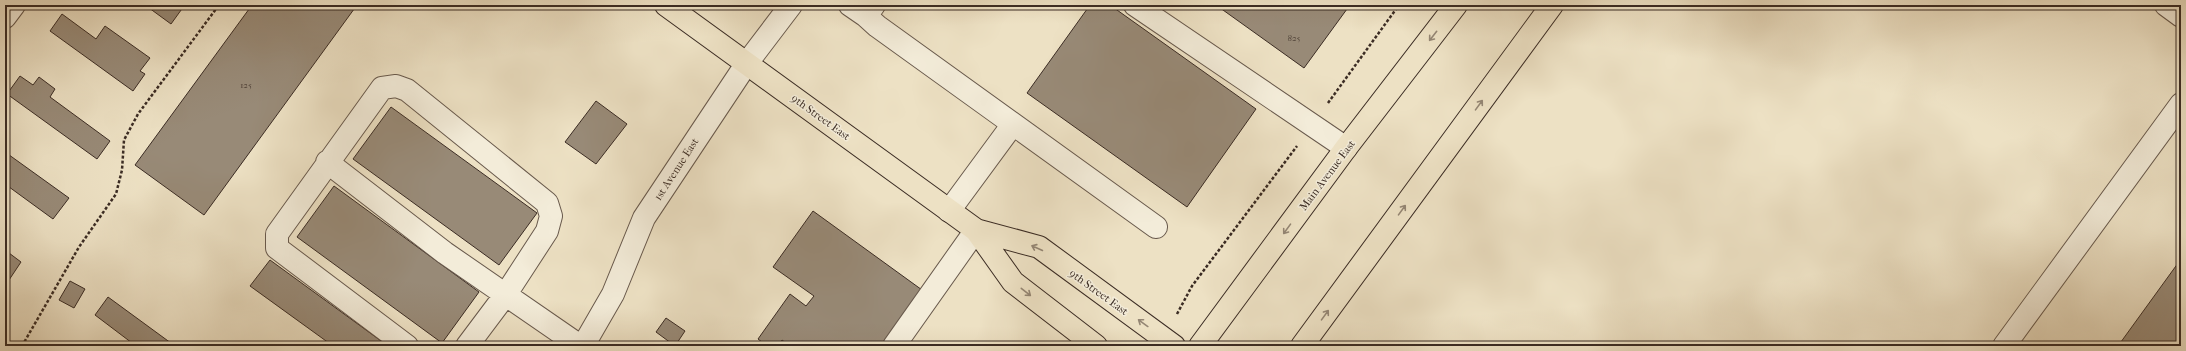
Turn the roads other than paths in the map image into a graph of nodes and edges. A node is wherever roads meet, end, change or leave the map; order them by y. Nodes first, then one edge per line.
1 (14, 5) edge
2 (666, 5) edge
3 (791, 5) edge
4 (1135, 5) edge
5 (1456, 5) edge
6 (1534, 5) edge
7 (1552, 5) edge
8 (2166, 5) edge
9 (864, 9) edge
10 (2181, 16) edge
11 (5, 17) edge
12 (1514, 56) junction
13 (747, 63) junction
14 (2181, 104) edge
15 (1013, 124) junction
16 (1346, 148) junction
17 (327, 162) junction
18 (949, 210) junction
19 (1156, 227) dead end
20 (976, 230) junction
21 (506, 294) junction
22 (408, 346) edge
23 (467, 346) edge
24 (580, 346) edge
25 (583, 346) edge
26 (894, 346) edge
27 (1096, 346) edge
28 (1174, 346) edge
29 (1200, 346) edge
30 (1302, 346) edge
31 (2004, 346) edge

1 - 11 street
2 - 13 main road, 9th Street East
3 - 13 street, 1st Avenue East
4 - 16 street
5 -> 16 main road, Main Avenue East
6 - 12 main road
7 - 12 main road
8 - 10 street
9 - 15 street
30 -> 12 main road
13 - 18 main road, 9th Street East
13 - 25 street, 1st Avenue East
14 - 31 street
15 - 18 street
15 - 19 street
16 -> 29 main road, Main Avenue East
17 - 21 street
17 - 21 street
17 - 22 street
18 - 20 main road, 9th Street East
20 - 26 street
20 -> 27 main road, 9th Street East
28 -> 20 main road, 9th Street East
21 - 23 street
21 - 24 street

